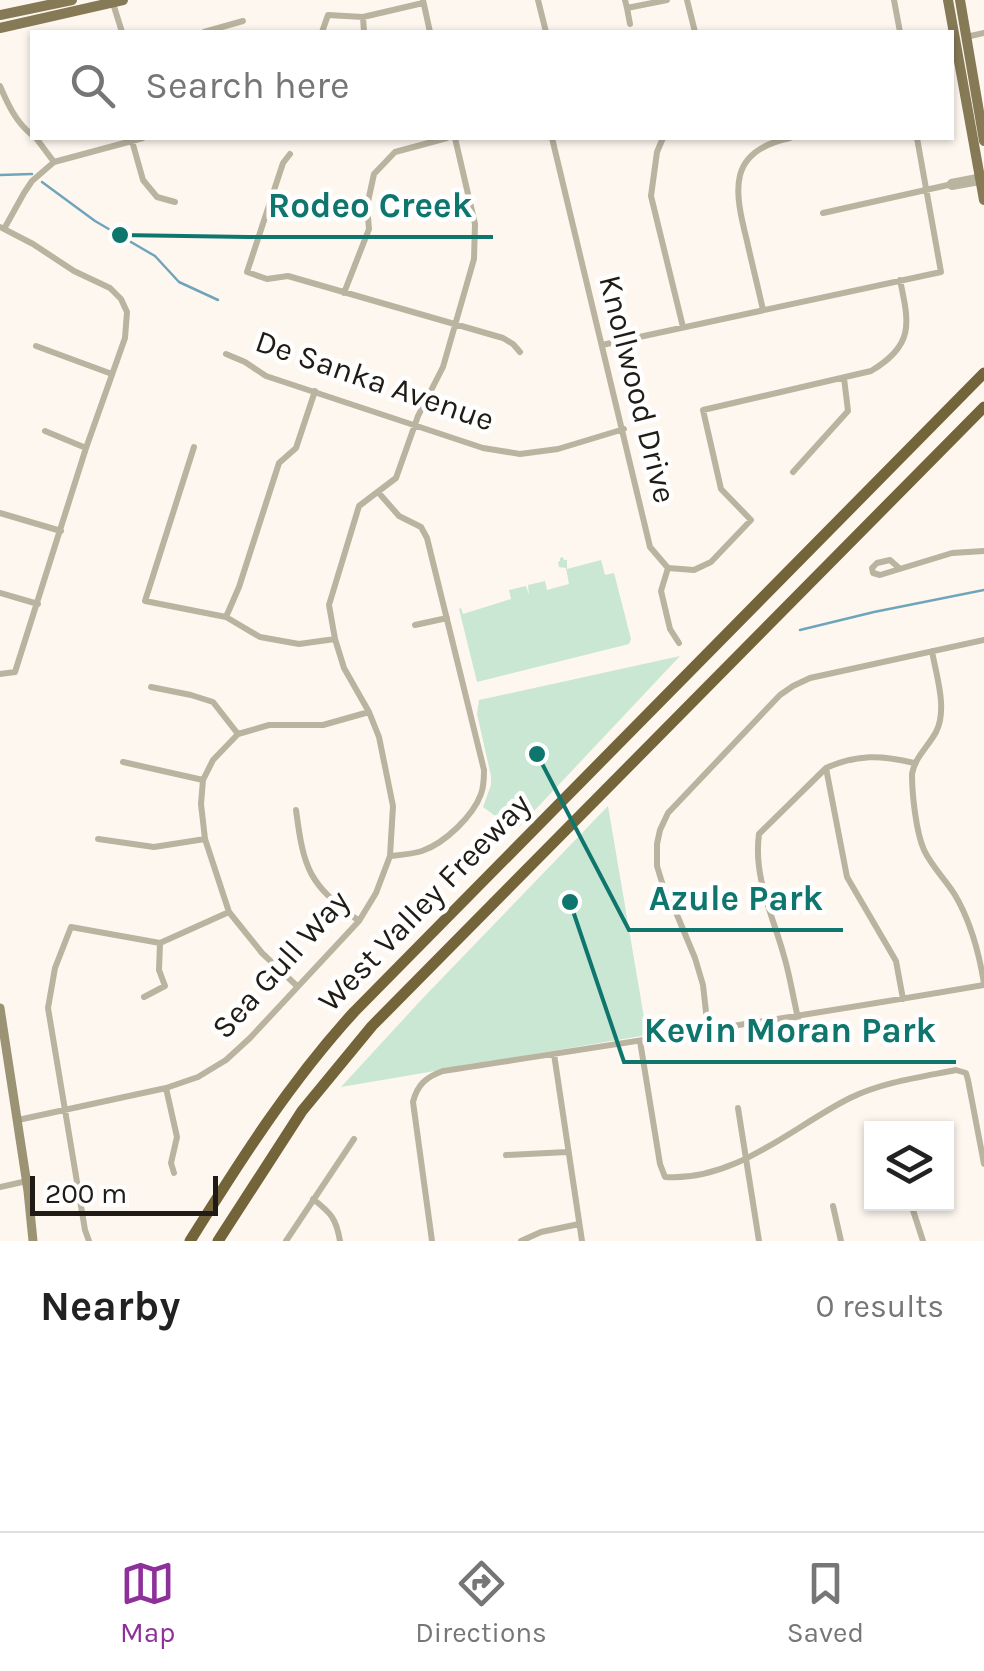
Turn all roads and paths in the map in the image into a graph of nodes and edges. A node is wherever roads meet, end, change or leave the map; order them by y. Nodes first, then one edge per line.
1 (72, 0) edge
2 (538, 0) edge
3 (667, 0) edge
4 (686, 0) edge
5 (894, 0) edge
6 (948, 0) edge
7 (960, 0) edge
8 (116, 1) edge
9 (423, 2) edge
10 (626, 4) edge
11 (24, 5) edge
12 (0, 15) edge
13 (363, 17) junction
14 (243, 20) dead end
15 (630, 24) dead end
16 (0, 28) edge
17 (122, 30) edge
18 (210, 30) edge
19 (323, 30) edge
20 (364, 30) edge
21 (430, 30) edge
22 (546, 30) edge
23 (694, 30) edge
24 (899, 30) edge
25 (984, 33) edge
26 (966, 37) junction
27 (0, 86) edge
28 (975, 92) edge
29 (30, 133) edge
30 (37, 140) edge
31 (136, 140) edge
32 (443, 140) edge
33 (452, 140) edge
34 (552, 140) edge
35 (663, 140) edge
36 (782, 140) edge
37 (918, 140) edge
38 (132, 141) junction
39 (984, 141) edge
40 (290, 154) dead end
41 (54, 162) junction
42 (982, 179) edge
43 (926, 190) junction
44 (984, 200) edge
45 (174, 202) dead end
46 (823, 213) dead end
47 (2, 228) edge
48 (900, 280) junction
49 (344, 292) junction
50 (764, 310) junction
51 (456, 324) junction
52 (683, 327) junction
53 (602, 345) junction
54 (36, 346) dead end
55 (520, 352) dead end
56 (226, 354) dead end
57 (112, 374) junction
58 (984, 374) edge
59 (844, 378) junction
60 (316, 391) junction
61 (984, 407) edge
62 (415, 423) junction
63 (624, 429) junction
64 (44, 431) dead end
65 (194, 447) dead end
66 (86, 448) junction
67 (793, 472) dead end
68 (378, 492) junction
69 (0, 513) edge
70 (60, 531) junction
71 (984, 551) edge
72 (668, 568) junction
73 (900, 568) dead end
74 (0, 593) edge
75 (38, 604) junction
76 (226, 617) junction
77 (447, 618) junction
78 (415, 624) dead end
79 (334, 639) junction
80 (984, 640) edge
81 (679, 642) dead end
82 (932, 651) junction
83 (0, 674) edge
84 (151, 686) dead end
85 (369, 712) junction
86 (238, 734) junction
87 (124, 762) dead end
88 (914, 763) junction
89 (826, 768) junction
90 (203, 780) junction
91 (296, 810) dead end
92 (98, 838) dead end
93 (205, 839) junction
94 (390, 856) junction
95 (229, 912) junction
96 (359, 921) junction
97 (160, 943) junction
98 (984, 984) edge
99 (297, 986) junction
100 (144, 997) dead end
101 (903, 999) junction
102 (0, 1008) edge
103 (798, 1018) junction
104 (708, 1030) junction
105 (640, 1041) junction
106 (554, 1054) junction
107 (166, 1088) junction
108 (738, 1108) dead end
109 (66, 1110) junction
110 (18, 1120) junction
111 (354, 1139) dead end
112 (567, 1152) junction
113 (506, 1156) dead end
114 (746, 1159) junction
115 (984, 1164) edge
116 (174, 1173) dead end
117 (27, 1181) junction
118 (0, 1187) edge
119 (312, 1199) junction
120 (834, 1206) dead end
121 (913, 1211) edge
122 (579, 1224) junction
123 (33, 1241) edge
124 (89, 1241) edge
125 (190, 1241) edge
126 (218, 1241) edge
127 (286, 1241) edge
128 (340, 1241) edge
129 (432, 1241) edge
130 (520, 1241) edge
131 (582, 1241) edge
132 (760, 1241) edge
133 (841, 1241) edge
134 (922, 1241) edge

1 - 11 main road
2 - 22 street
3 - 10 street
4 - 23 street
5 - 24 street
6 - 28 main road
7 - 26 main road
8 - 16 main road
8 - 17 street
9 - 13 street
9 - 21 street
10 - 15 street
11 - 12 main road
13 - 19 street
13 - 20 street
14 - 18 street
25 - 26 street
26 - 28 main road
27 - 29 street
28 - 39 main road
28 - 42 main road
30 - 41 street
31 - 38 street
32 - 49 street
33 - 51 street, Sea Gull Way
34 - 53 street, Knollwood Drive
35 - 52 street
36 - 50 street
37 - 43 street
38 - 41 street
38 - 45 street
40 - 49 street
41 - 47 street
42 - 43 street
42 - 44 main road
43 - 46 street
43 - 48 street
47 - 57 street
48 - 50 street
48 - 59 street
49 - 51 street
50 - 52 street
51 - 55 street
51 - 62 street, Sea Gull Way
52 - 53 street
53 - 63 street, Knollwood Drive
54 - 57 street
56 - 60 street, De Sanka Avenue
57 - 66 street
58 - 125 highway, West Valley Freeway
59 - 67 street
59 - 72 street
60 - 62 street, De Sanka Avenue
60 - 76 street
61 - 126 highway, West Valley Freeway
62 - 63 street, De Sanka Avenue
62 - 68 street, Sea Gull Way
63 - 72 street, Knollwood Drive
64 - 66 street
65 - 76 street
66 - 70 street
68 - 77 street
68 - 79 street, Sea Gull Way
69 - 70 street
70 - 75 street
71 - 73 street
72 - 81 street, Knollwood Drive
74 - 75 street
75 - 83 street
76 - 79 street
77 - 78 street
77 - 94 street
79 - 85 street, Sea Gull Way
80 - 82 street
82 - 88 street
82 - 104 street
84 - 86 street
85 - 86 street
85 - 94 street, Sea Gull Way
86 - 90 street
87 - 90 street
88 - 89 street
88 - 98 street
89 - 101 street
89 - 103 street
90 - 93 street
91 - 96 street
92 - 93 street
93 - 95 street
94 - 96 street, Sea Gull Way
95 - 97 street
95 - 99 street
96 - 99 street, Sea Gull Way
97 - 100 street
97 - 109 street
98 - 101 street
99 - 107 street, Sea Gull Way
101 - 103 street
102 - 110 main road
103 - 104 street
104 - 105 street
105 - 106 street
105 - 114 street
106 - 112 street
106 - 129 street
107 - 109 street, Sea Gull Way
107 - 116 street
108 - 114 street
109 - 110 street, Sea Gull Way
109 - 124 street
110 - 117 main road
111 - 119 street
112 - 113 street
112 - 122 street
114 - 115 street
114 - 132 street
117 - 118 street
117 - 123 main road
119 - 127 street
119 - 128 street
120 - 133 street
121 - 134 street
122 - 130 street
122 - 131 street

